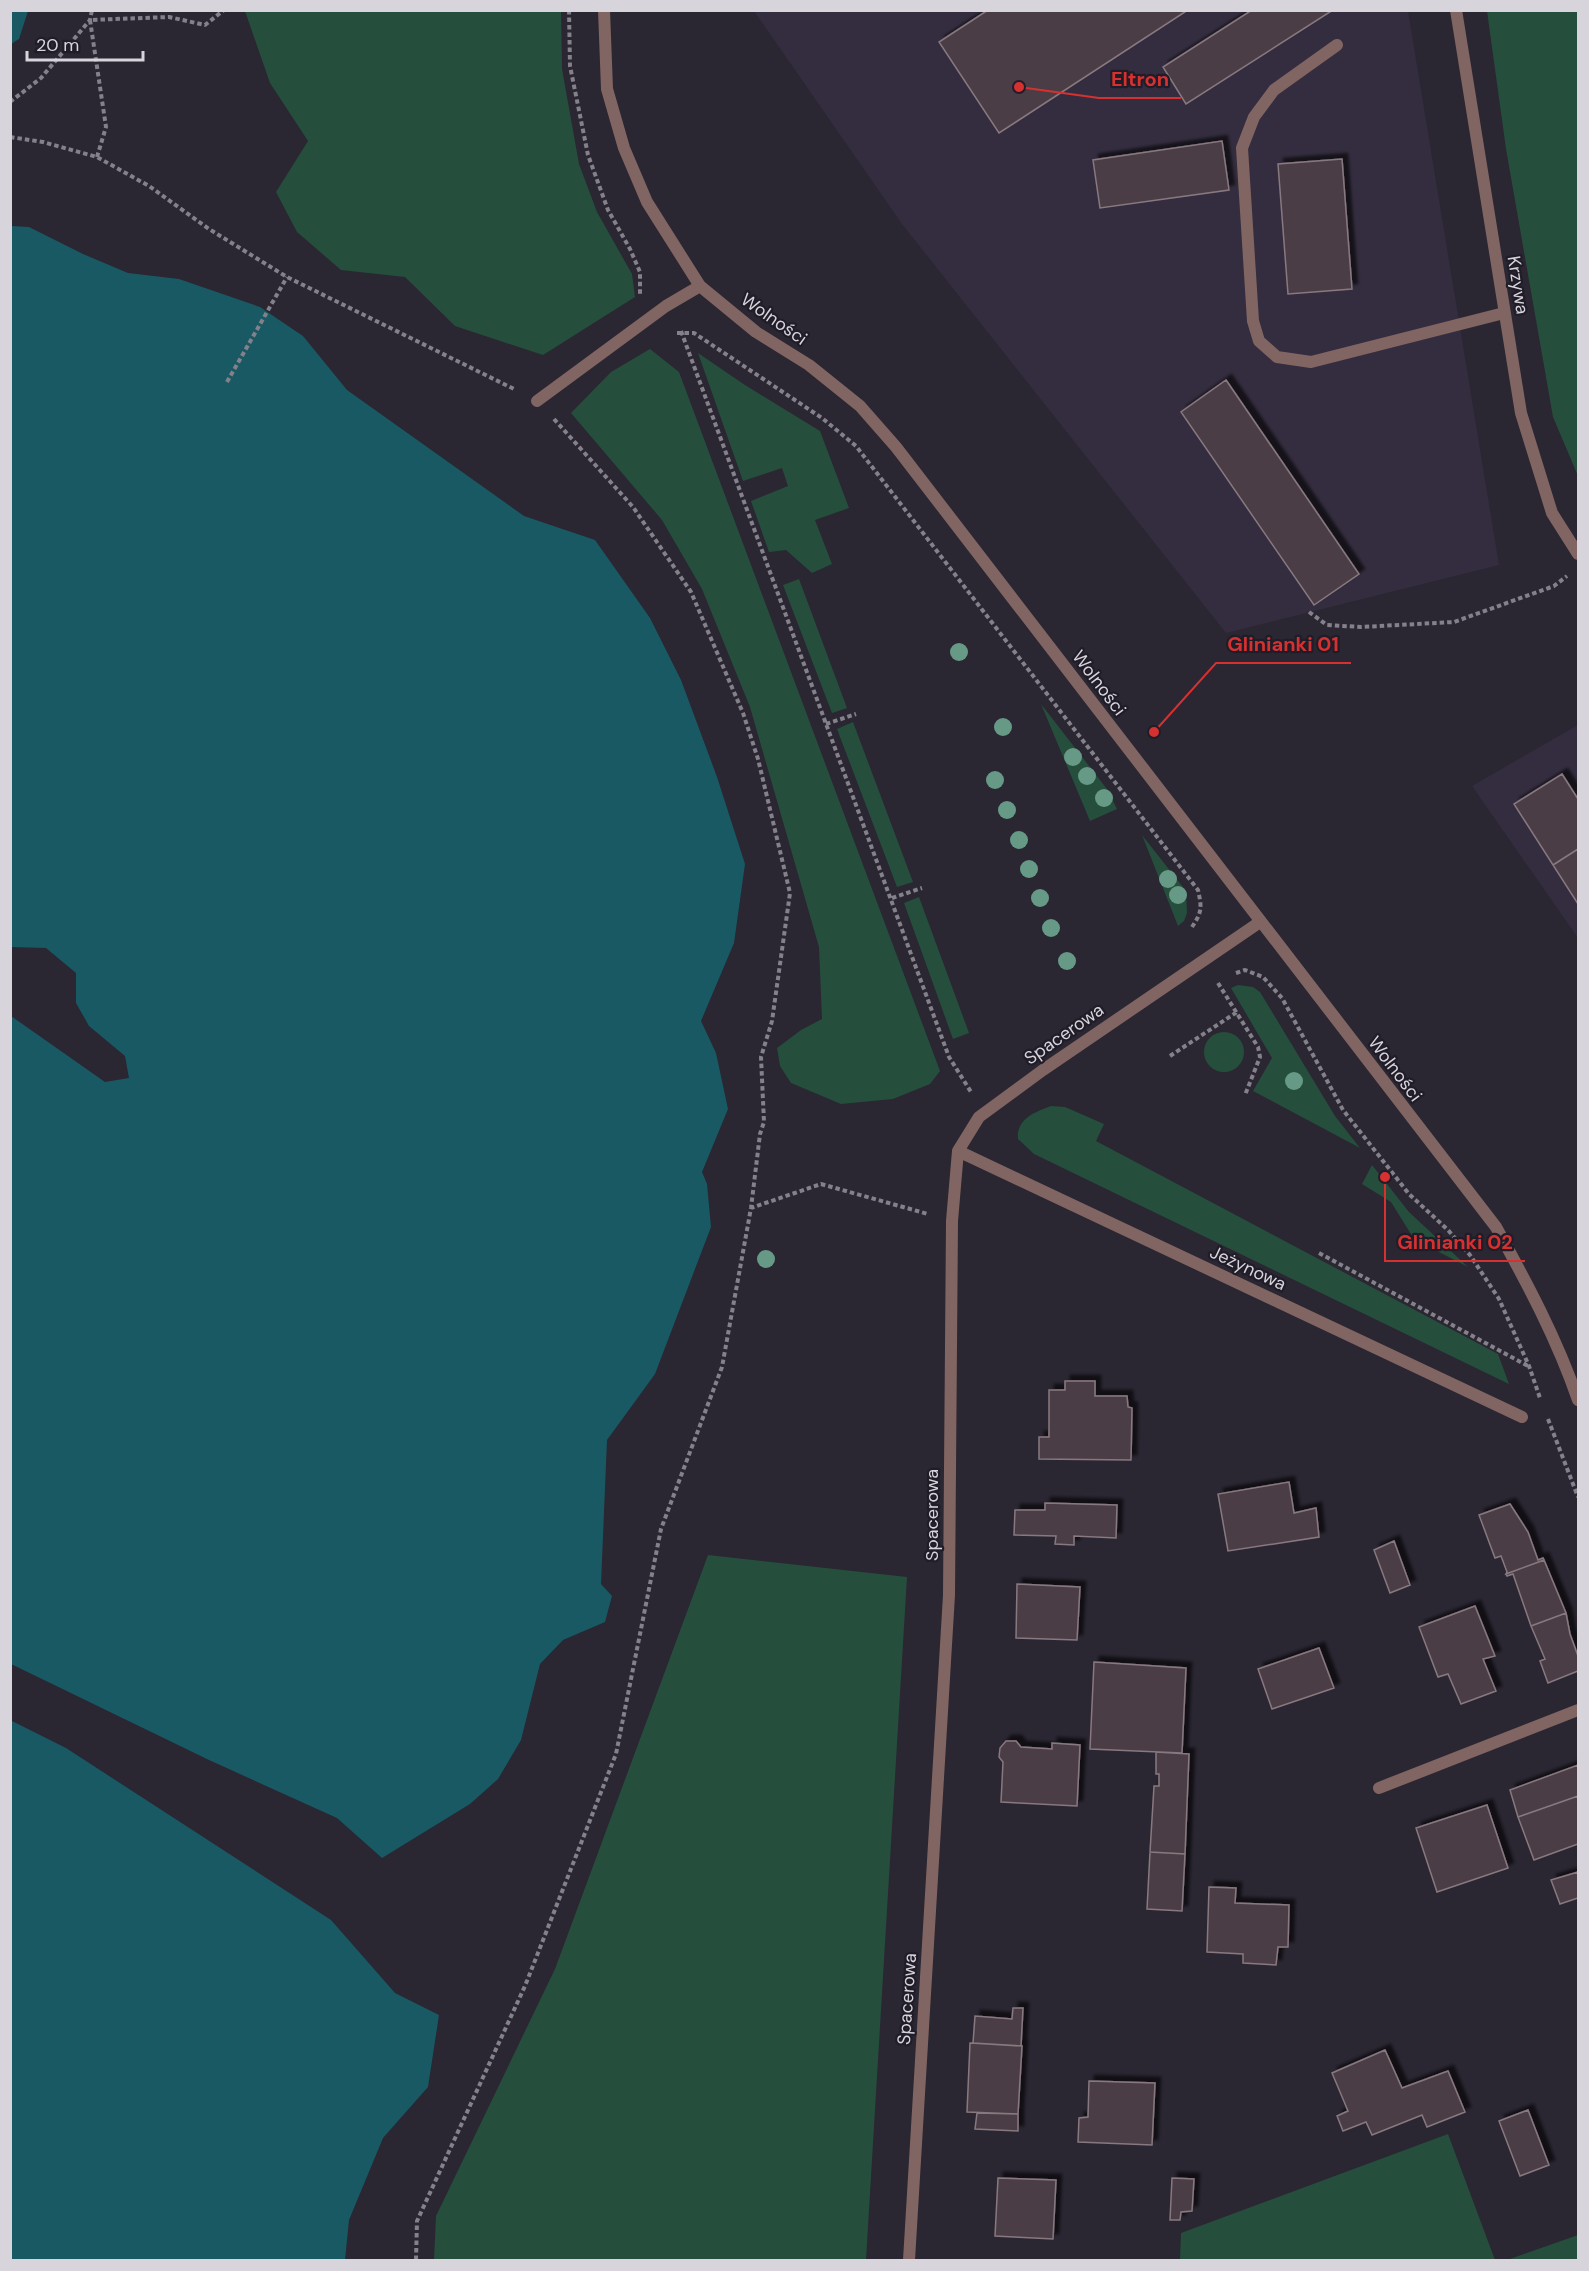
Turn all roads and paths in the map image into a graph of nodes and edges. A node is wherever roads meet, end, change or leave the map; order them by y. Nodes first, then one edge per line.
1 (92, 10) edge
2 (224, 10) edge
3 (604, 10) edge
4 (1456, 10) edge
5 (90, 20) junction
6 (1337, 45) dead end
7 (10, 102) edge
8 (10, 137) edge
9 (97, 157) junction
10 (287, 277) junction
11 (700, 286) junction
12 (1504, 313) junction
13 (681, 331) junction
14 (674, 333) dead end
15 (227, 382) dead end
16 (537, 401) junction
17 (1578, 554) edge
18 (1570, 574) dead end
19 (1309, 612) dead end
20 (856, 714) dead end
21 (826, 724) junction
22 (922, 888) dead end
23 (892, 898) junction
24 (1260, 922) junction
25 (1192, 927) dead end
26 (1233, 974) dead end
27 (1218, 983) dead end
28 (1237, 1012) junction
29 (1170, 1056) dead end
30 (1245, 1095) dead end
31 (979, 1117) junction
32 (958, 1150) junction
33 (751, 1208) junction
34 (952, 1221) junction
35 (1319, 1253) dead end
36 (1529, 1366) junction
37 (1578, 1400) edge
38 (1542, 1403) dead end
39 (1545, 1413) dead end
40 (1522, 1417) dead end
41 (1578, 1497) edge
42 (1578, 1710) edge
43 (1379, 1788) dead end
44 (416, 2260) edge
45 (909, 2260) edge

1 - 5 path
2 - 5 path
3 - 11 street, Wolności
4 - 12 street, Krzywa
5 - 7 path
5 - 9 path
6 - 12 street
8 - 9 path
9 - 10 path
10 - 15 path
10 - 16 path
11 - 16 street
11 - 24 street, Wolności
12 - 17 street, Krzywa
13 - 14 path
13 - 21 path
13 - 25 path
16 - 33 path
18 - 19 path
20 - 21 path
21 - 23 path
22 - 23 path
23 - 31 path
24 - 31 street, Spacerowa
24 - 37 street, Wolności
26 - 36 path
27 - 28 path
28 - 29 path
28 - 30 path
31 - 32 street, Spacerowa
32 - 34 street, Spacerowa
32 - 40 street, Jeżynowa
33 - 34 path
33 - 44 path
34 - 45 street, Spacerowa
35 - 36 path
36 - 38 path
39 - 41 path
42 - 43 street

